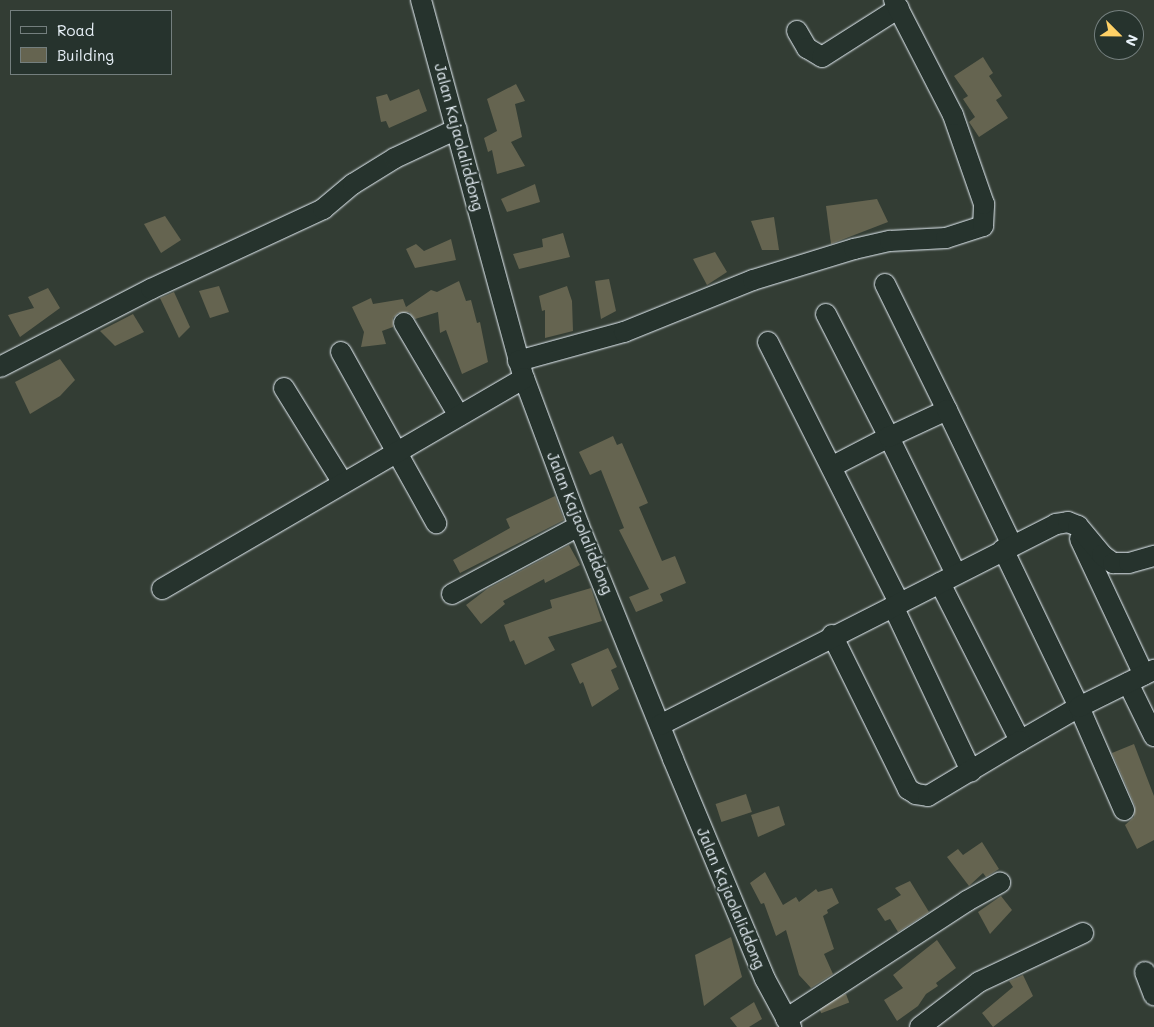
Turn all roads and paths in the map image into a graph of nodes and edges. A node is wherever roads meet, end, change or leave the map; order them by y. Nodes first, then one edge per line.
1 (421, 0) edge
2 (896, 4) edge
3 (797, 31) dead end
4 (457, 129) junction
5 (885, 284) dead end
6 (826, 314) dead end
7 (404, 323) dead end
8 (768, 342) dead end
9 (341, 352) dead end
10 (0, 366) edge
11 (521, 370) junction
12 (284, 388) dead end
13 (947, 410) junction
14 (459, 416) junction
15 (889, 437) junction
16 (398, 452) junction
17 (831, 467) junction
18 (343, 483) junction
19 (436, 523) dead end
20 (1073, 524) junction
21 (579, 526) junction
22 (1007, 547) junction
23 (1153, 558) edge
24 (948, 579) junction
25 (162, 589) dead end
26 (452, 594) dead end
27 (896, 604) junction
28 (832, 635) junction
29 (1142, 676) edge
30 (1079, 707) junction
31 (660, 725) junction
32 (1154, 736) edge
33 (1020, 741) junction
34 (972, 770) junction
35 (1124, 810) dead end
36 (1000, 883) dead end
37 (1083, 933) dead end
38 (1145, 972) dead end
39 (1154, 995) edge
40 (788, 1023) edge
41 (920, 1027) edge

1 - 4 street, Jalan Kajaolaliddong
2 - 3 street
2 - 11 street
4 - 10 street
4 - 11 street, Jalan Kajaolaliddong
5 - 13 street
6 - 15 street
7 - 14 street
8 - 17 street
9 - 16 street
11 - 14 street
11 - 21 street, Jalan Kajaolaliddong
12 - 18 street
13 - 15 street
13 - 22 street
14 - 16 street
15 - 17 street
15 - 24 street
16 - 18 street
16 - 19 street
17 - 27 street
18 - 25 street
20 - 22 street
20 - 23 street
20 - 29 street
21 - 26 street
21 - 31 street, Jalan Kajaolaliddong
22 - 24 street
22 - 30 street
24 - 27 street
24 - 33 street
27 - 28 street
27 - 34 street
28 - 31 street
28 - 34 street
29 - 30 street
29 - 32 street
30 - 33 street
30 - 35 street
31 - 40 street, Jalan Kajaolaliddong
33 - 34 street
36 - 40 street
37 - 41 street
38 - 39 street

